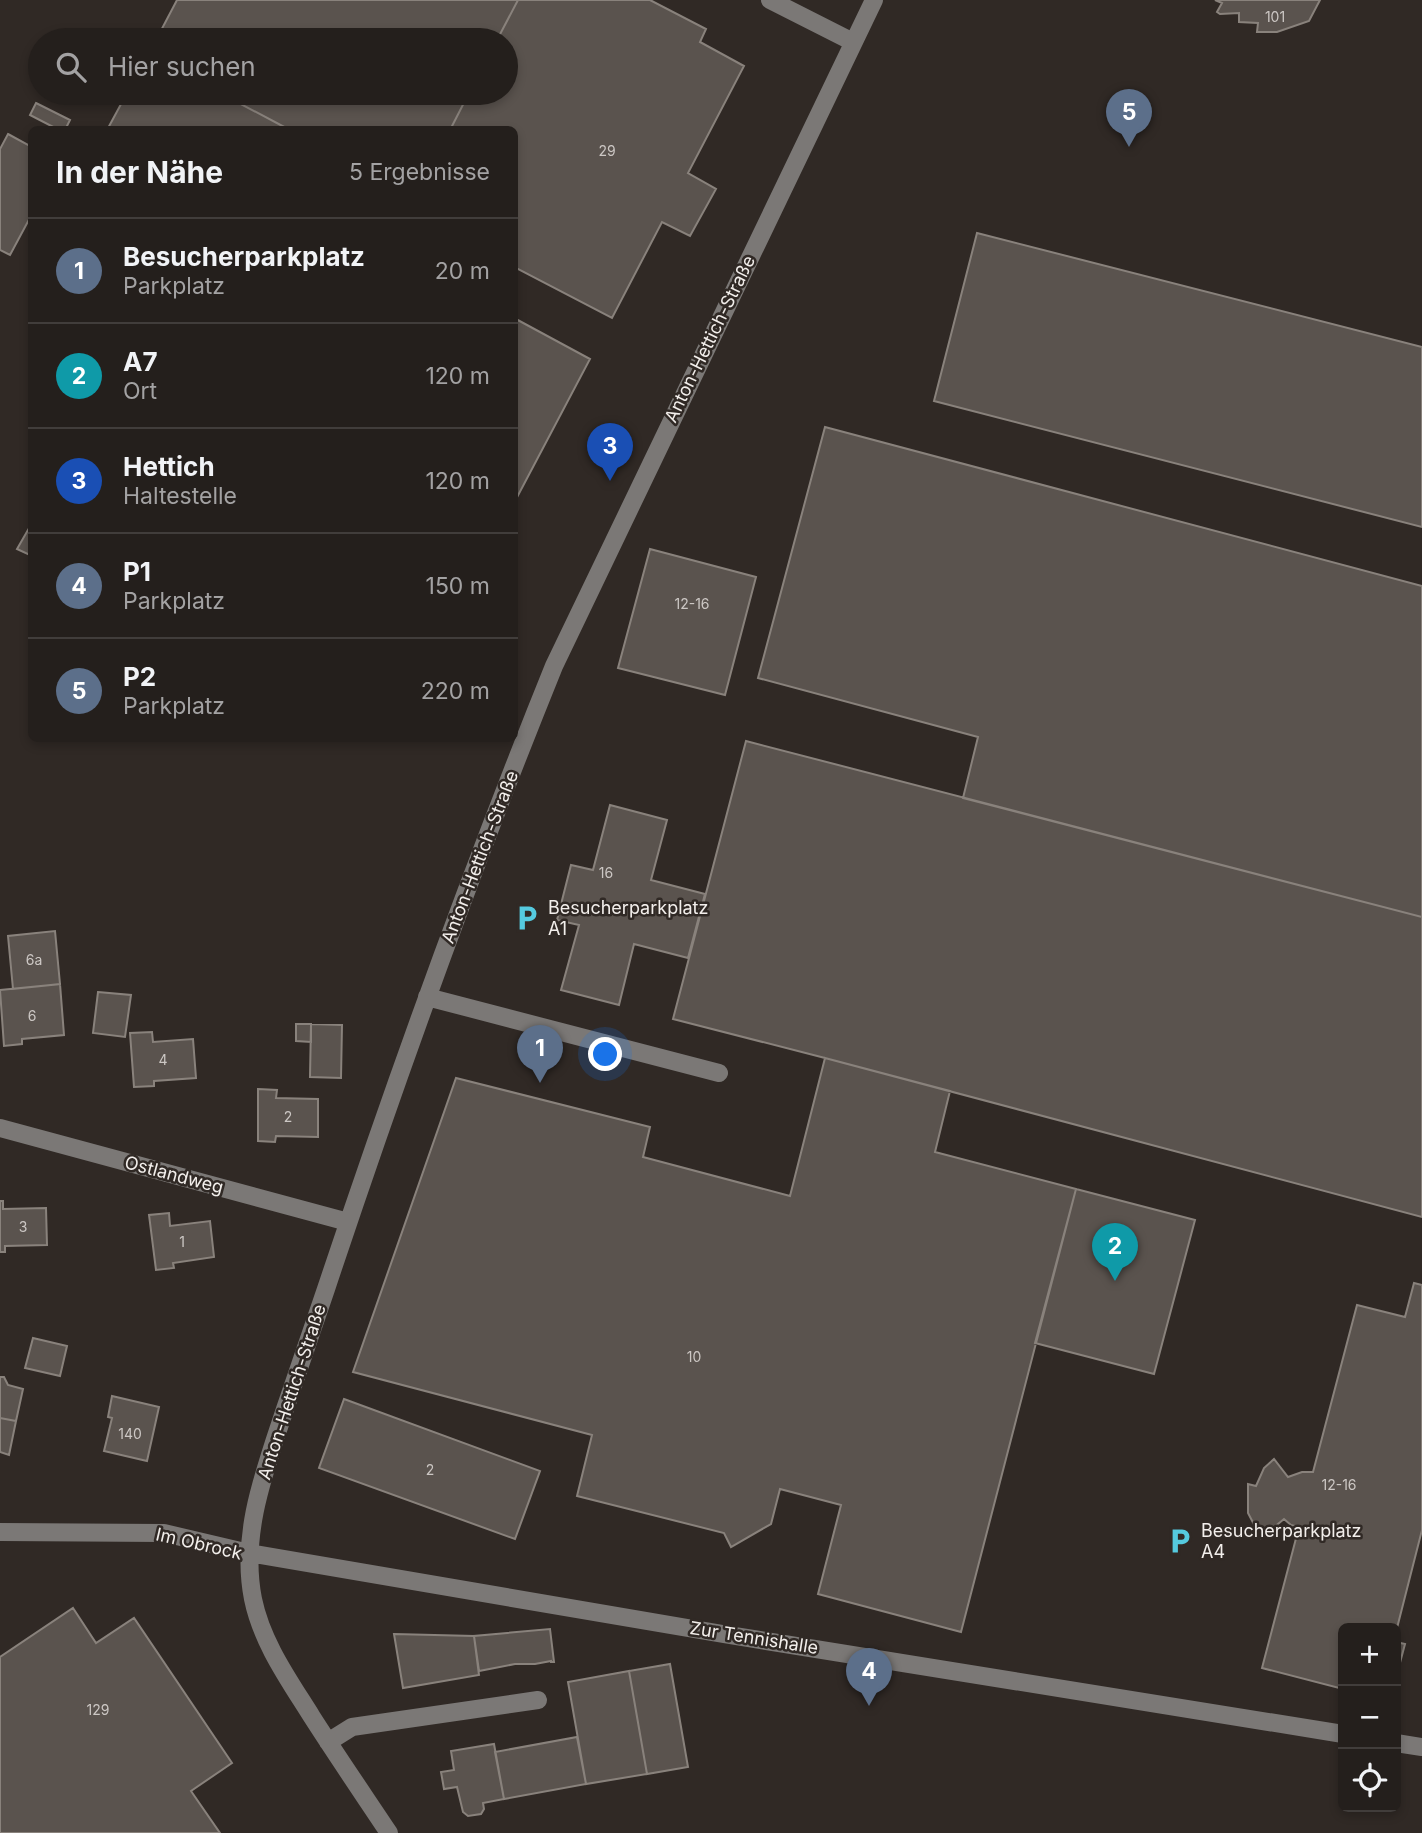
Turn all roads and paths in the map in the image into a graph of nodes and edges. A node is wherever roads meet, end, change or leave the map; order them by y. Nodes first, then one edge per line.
1 (771, 0) edge
2 (874, 0) edge
3 (853, 42) junction
4 (427, 997) junction
5 (719, 1073) dead end
6 (0, 1128) edge
7 (348, 1222) junction
8 (0, 1532) edge
9 (249, 1553) junction
10 (538, 1700) dead end
11 (1338, 1733) edge
12 (328, 1742) junction
13 (1401, 1744) edge
14 (1422, 1747) edge
15 (389, 1833) edge

1 - 3 street
2 - 3 street, Anton-Hettich-Straße
3 - 4 street, Anton-Hettich-Straße
4 - 5 street
4 - 7 street, Anton-Hettich-Straße
6 - 7 street, Ostlandweg
7 - 9 street, Anton-Hettich-Straße
8 - 9 street, Im Obrock
9 - 11 street, Zur Tennishalle
9 - 12 street, Im Obrock
10 - 12 street
12 - 15 street, Im Obrock
13 - 14 street

